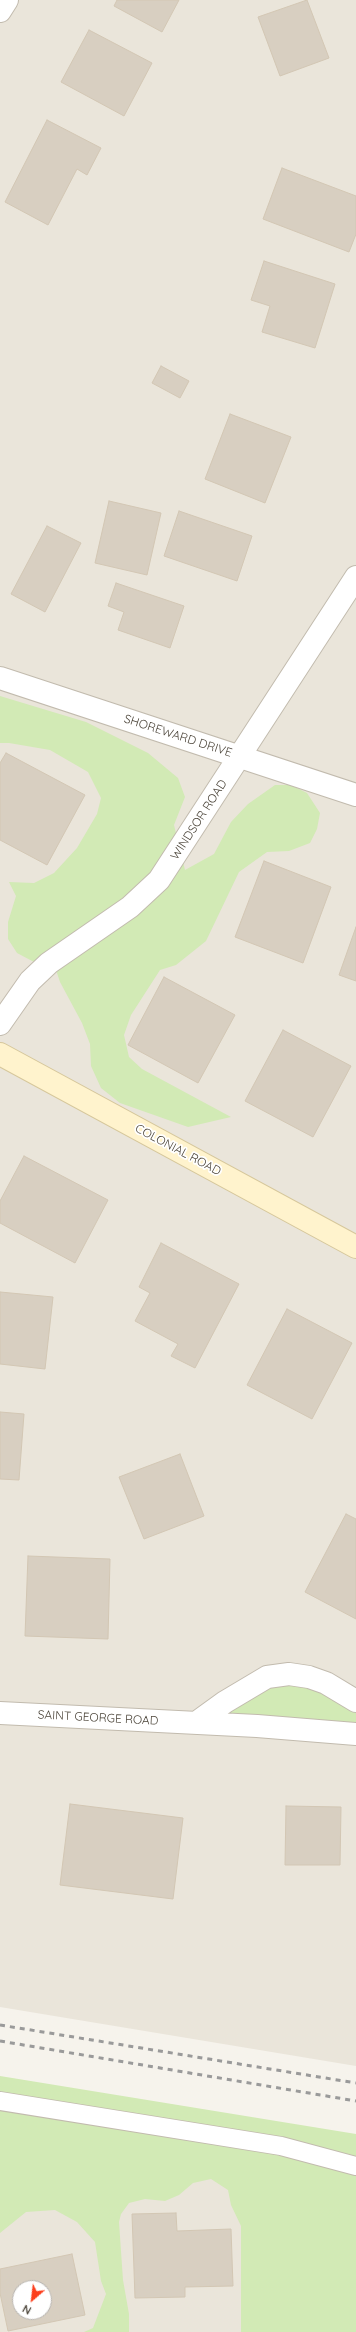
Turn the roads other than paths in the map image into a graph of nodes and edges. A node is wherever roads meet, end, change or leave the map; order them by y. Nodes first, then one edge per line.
1 (7, 0) edge
2 (0, 11) edge
3 (356, 577) edge
4 (0, 678) edge
5 (240, 756) junction
6 (356, 795) edge
7 (0, 1024) edge
8 (0, 1054) edge
9 (356, 1247) edge
10 (356, 1702) edge
11 (0, 1713) edge
12 (196, 1723) junction
13 (356, 1734) edge
14 (0, 2101) edge
15 (356, 2166) edge

1 - 2 street
3 - 5 street, WINDSOR ROAD
4 - 5 street, SHOREWARD DRIVE
5 - 6 street, SHOREWARD DRIVE
5 - 7 street, WINDSOR ROAD
8 - 9 street, COLONIAL ROAD
10 - 12 street
11 - 12 street, SAINT GEORGE ROAD
12 - 13 street, SAINT GEORGE ROAD
14 - 15 lane

